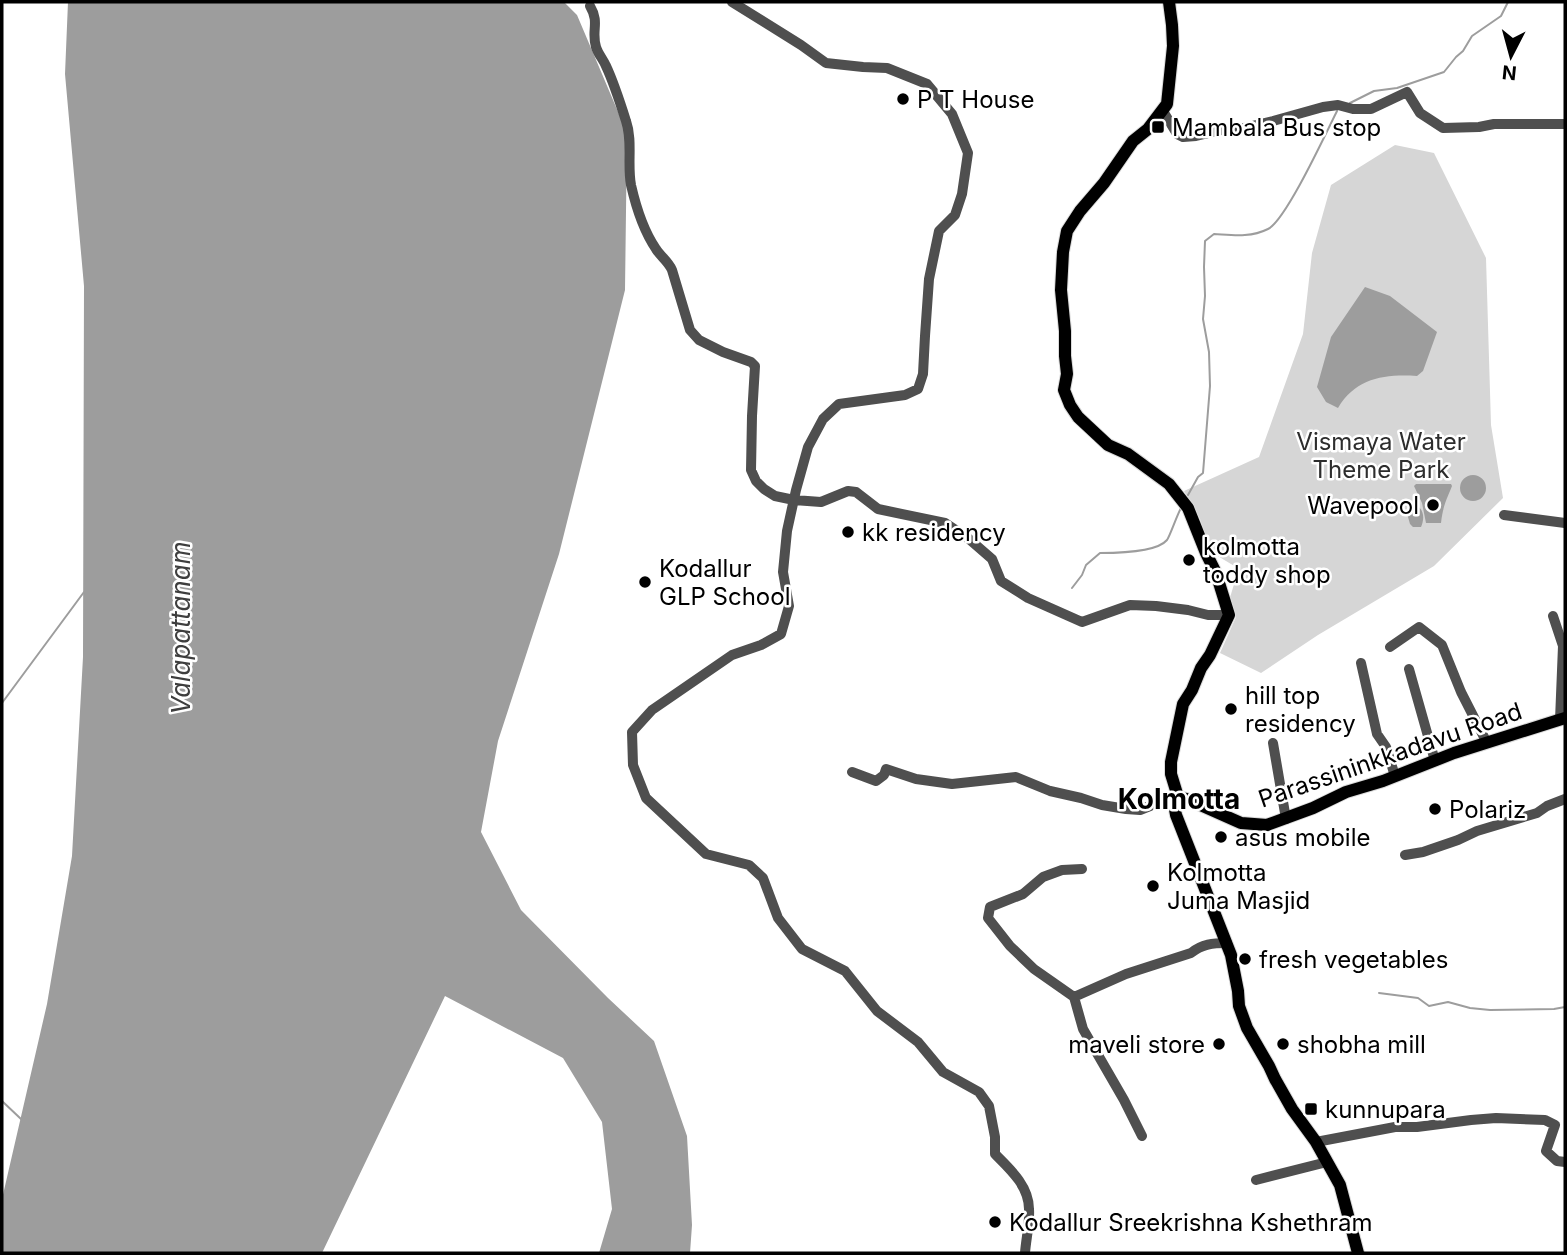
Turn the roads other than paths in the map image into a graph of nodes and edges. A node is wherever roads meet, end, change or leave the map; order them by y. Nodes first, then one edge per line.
1 (732, 2) edge
2 (1168, 2) edge
3 (590, 6) dead end
4 (1163, 111) junction
5 (1565, 124) edge
6 (794, 500) junction
7 (1504, 515) dead end
8 (1565, 523) edge
9 (1229, 615) junction
10 (1553, 617) dead end
11 (1564, 644) edge
12 (1390, 647) dead end
13 (1361, 663) dead end
14 (1409, 669) dead end
15 (1562, 719) edge
16 (1273, 743) dead end
17 (1487, 743) junction
18 (1434, 761) junction
19 (852, 772) dead end
20 (1395, 776) junction
21 (1178, 797) junction
22 (1565, 799) edge
23 (1286, 819) junction
24 (1405, 855) dead end
25 (1082, 869) dead end
26 (1227, 943) junction
27 (1074, 997) junction
28 (1142, 1136) dead end
29 (1316, 1142) junction
30 (1327, 1162) junction
31 (1565, 1162) edge
32 (1256, 1180) dead end
33 (1025, 1253) edge
34 (1358, 1253) edge

1 - 6 street
2 - 4 main road
3 - 6 street
4 - 5 street
4 - 9 main road
6 - 9 street
6 - 33 street
7 - 8 street
9 - 21 main road
10 - 11 street
11 - 15 street
12 - 17 street
13 - 20 street
14 - 18 street
15 - 17 main road, Parassininkkadavu Road
16 - 23 street
17 - 18 main road, Parassininkkadavu Road
18 - 20 main road, Parassininkkadavu Road
19 - 21 street
20 - 23 main road, Parassininkkadavu Road
21 - 23 main road, Parassininkkadavu Road
21 - 26 main road
22 - 24 street
25 - 27 street
26 - 27 street
26 - 29 main road
27 - 28 street
29 - 30 main road
29 - 31 street
30 - 32 street
30 - 34 main road

